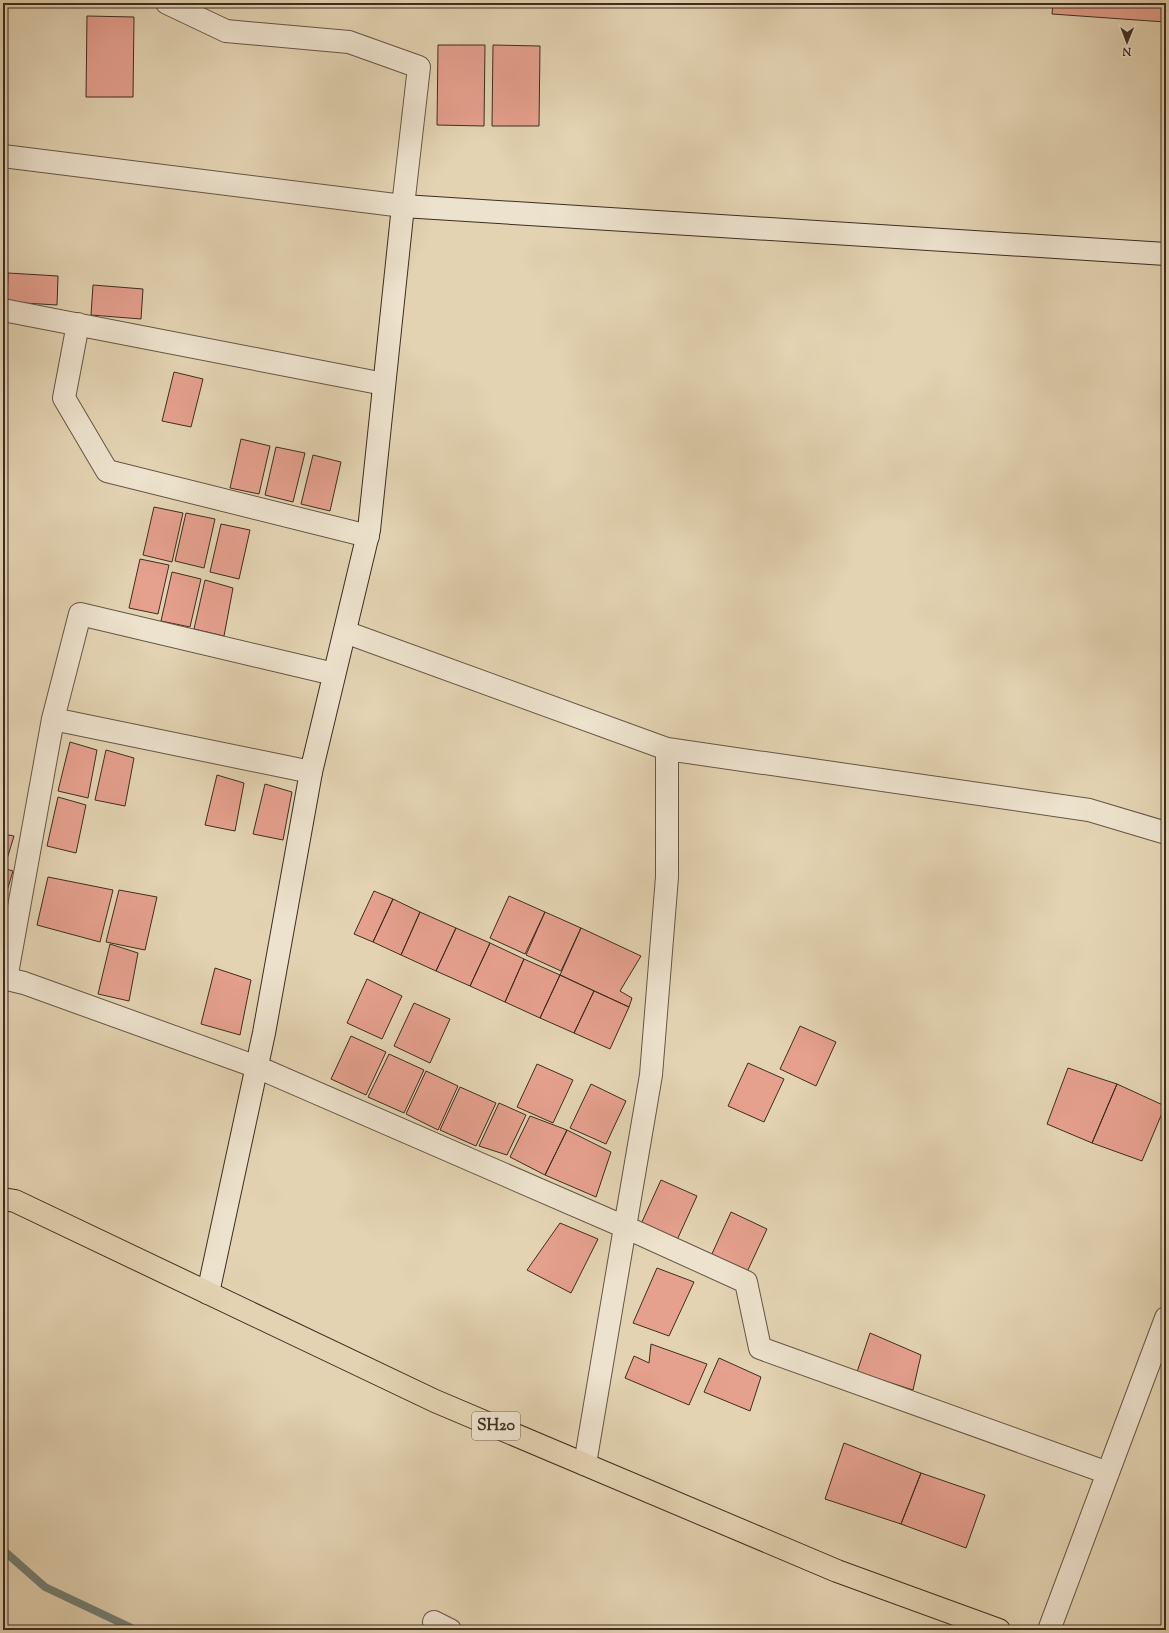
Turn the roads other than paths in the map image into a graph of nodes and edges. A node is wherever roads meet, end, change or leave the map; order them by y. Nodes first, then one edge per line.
1 (167, 3) edge
2 (3, 156) edge
3 (403, 206) junction
4 (1166, 254) edge
5 (3, 310) edge
6 (78, 324) junction
7 (384, 384) junction
8 (368, 536) junction
9 (345, 632) junction
10 (334, 674) junction
11 (53, 719) junction
12 (667, 749) junction
13 (311, 772) junction
14 (1166, 833) edge
15 (5, 979) edge
16 (257, 1067) junction
17 (3, 1199) edge
18 (625, 1226) junction
19 (208, 1293) junction
20 (1166, 1318) edge
21 (585, 1464) junction
22 (1108, 1473) junction
23 (999, 1630) edge
24 (1049, 1630) edge

1 - 3 street
2 - 3 street
3 - 4 street
3 - 7 street
5 - 6 street
6 - 7 street
6 - 8 street
7 - 8 street
8 - 9 street
9 - 10 street
9 - 12 street
10 - 11 street
10 - 13 street
11 - 13 street
11 - 15 street
12 - 14 street
12 - 18 street
13 - 16 street
15 - 16 street
16 - 18 street
16 - 19 street
17 - 19 main road, SH20
18 - 21 street
18 - 22 street
19 - 21 main road, SH20
20 - 22 street
21 - 23 main road, SH20
22 - 24 street

